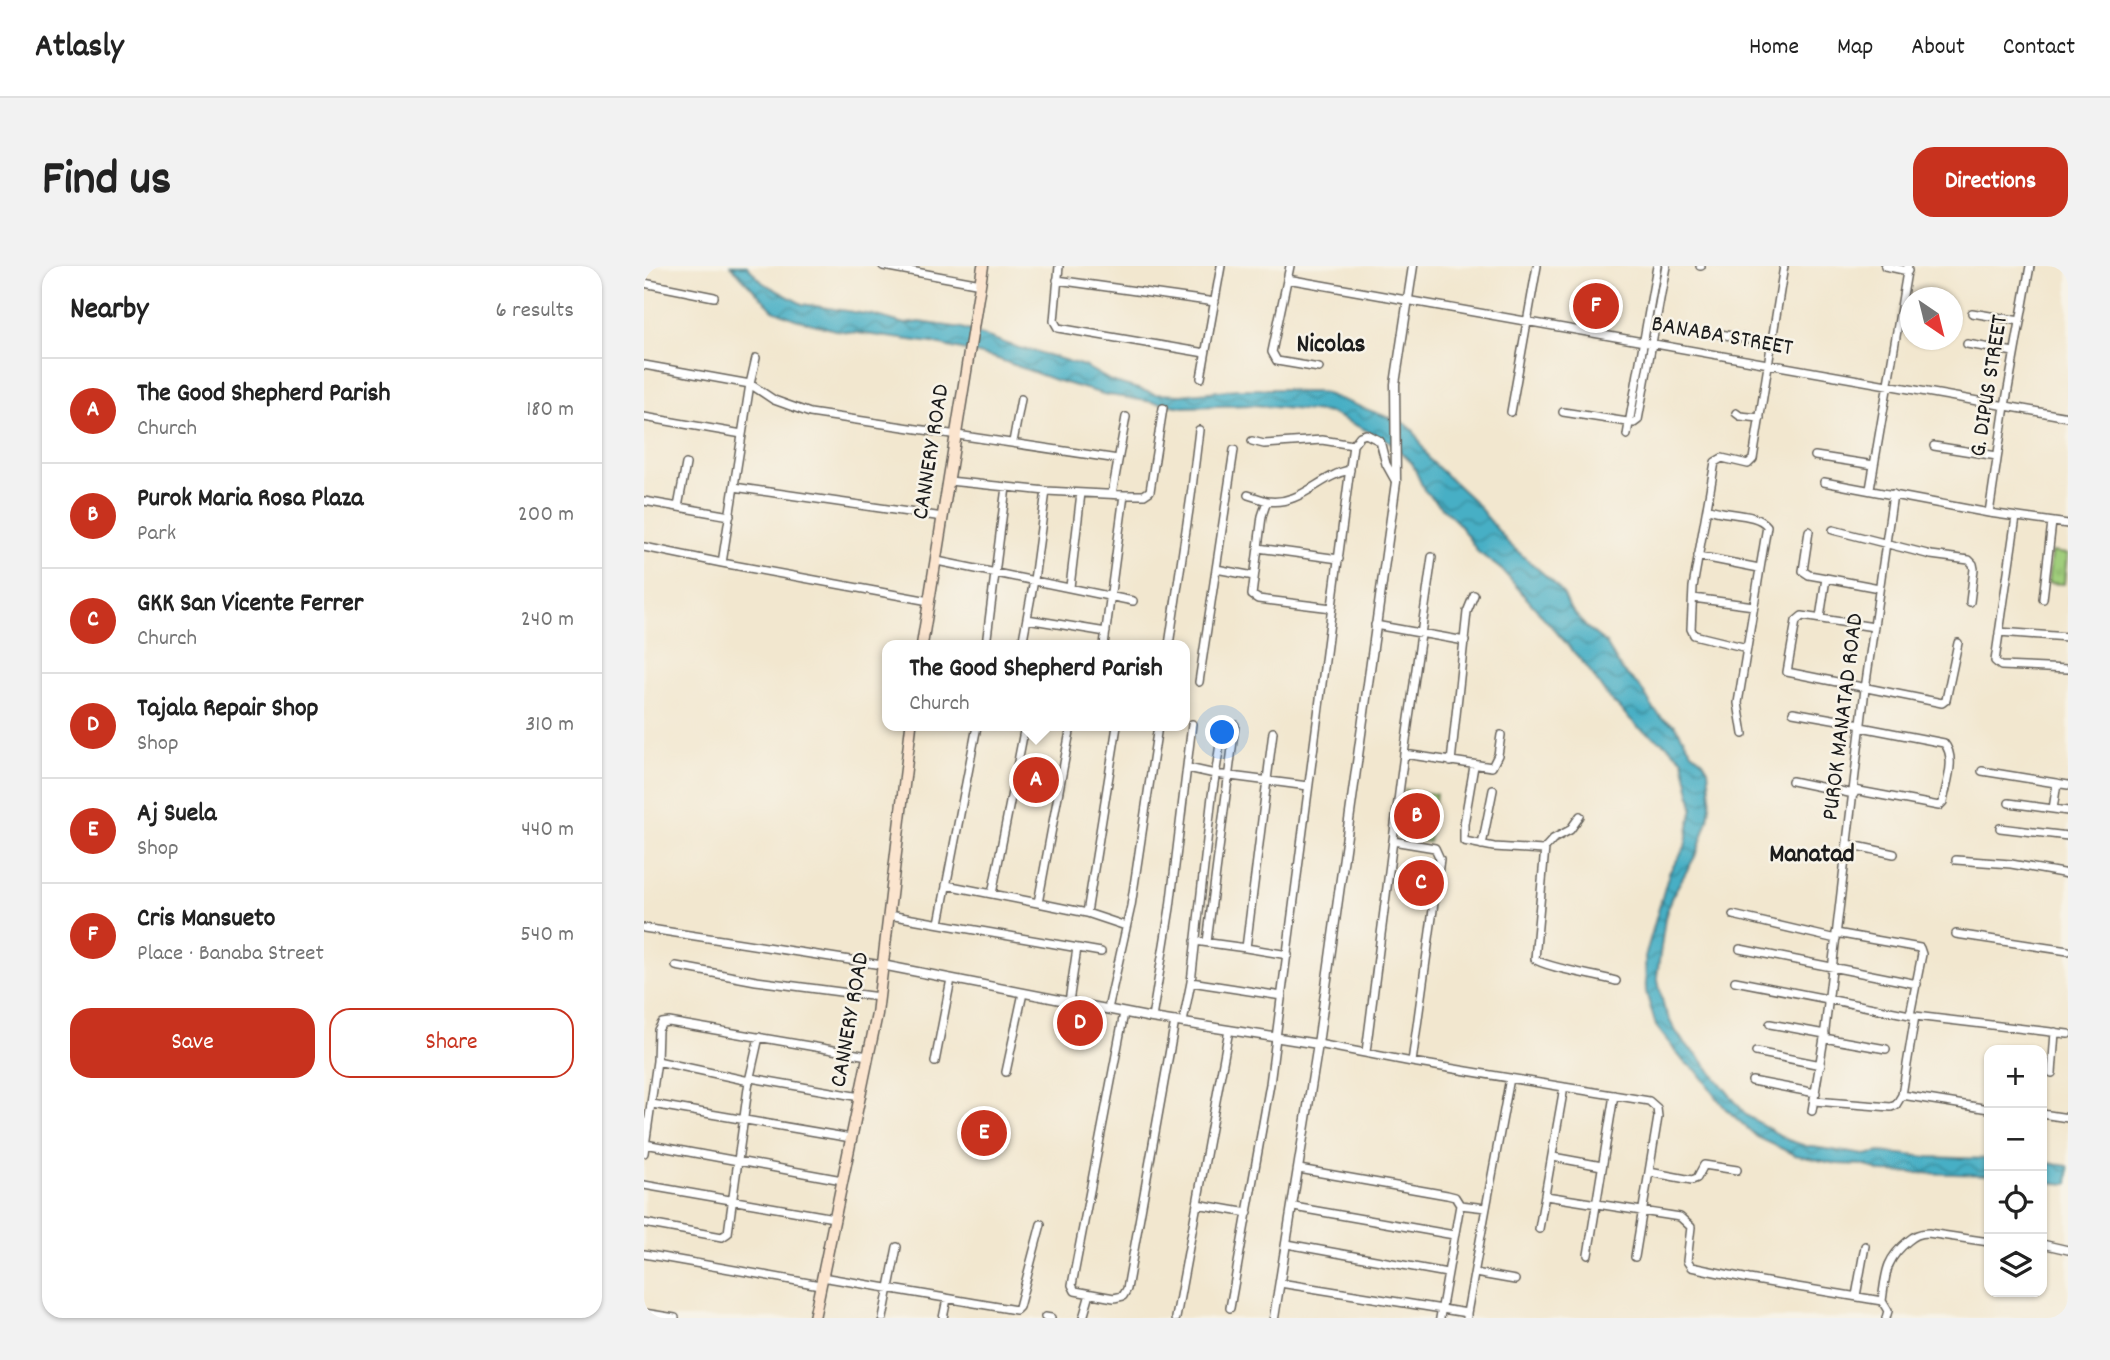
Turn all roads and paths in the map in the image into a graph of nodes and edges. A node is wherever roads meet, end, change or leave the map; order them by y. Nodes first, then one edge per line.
1 (883, 266) edge
2 (984, 266) edge
3 (1059, 266) edge
4 (1221, 266) edge
5 (1290, 266) edge
6 (1413, 266) edge
7 (1537, 266) edge
8 (1657, 266) edge
9 (1666, 266) edge
10 (1784, 266) edge
11 (1885, 266) edge
12 (2030, 266) edge
13 (1908, 268) edge
14 (1287, 279) junction
15 (1057, 280) junction
16 (644, 283) edge
17 (981, 284) junction
18 (714, 297) dead end
19 (1215, 302) junction
20 (1406, 302) junction
21 (1972, 313) dead end
22 (2020, 321) junction
23 (1527, 322) junction
24 (1720, 334) dead end
25 (1648, 342) junction
26 (1772, 343) junction
27 (1968, 344) dead end
28 (2014, 352) junction
29 (1205, 353) junction
30 (757, 358) dead end
31 (644, 365) edge
32 (1768, 365) junction
33 (1319, 368) dead end
34 (1201, 378) dead end
35 (750, 384) junction
36 (1888, 385) junction
37 (1021, 399) dead end
38 (2005, 405) junction
39 (1164, 408) dead end
40 (1511, 412) dead end
41 (1563, 412) dead end
42 (1736, 413) dead end
43 (2068, 416) edge
44 (644, 417) edge
45 (1126, 417) dead end
46 (1760, 418) junction
47 (1629, 422) junction
48 (1199, 430) dead end
49 (742, 433) junction
50 (957, 434) junction
51 (1627, 435) dead end
52 (1013, 442) junction
53 (1252, 442) dead end
54 (1353, 444) junction
55 (1934, 446) dead end
56 (1234, 450) dead end
57 (1815, 456) dead end
58 (1997, 456) junction
59 (1118, 458) junction
60 (686, 464) dead end
61 (1874, 465) junction
62 (1350, 470) junction
63 (949, 481) junction
64 (1396, 482) junction
65 (1824, 482) dead end
66 (734, 487) junction
67 (1006, 487) junction
68 (1870, 489) junction
69 (1046, 491) junction
70 (1081, 493) junction
71 (1112, 494) junction
72 (1893, 494) junction
73 (1124, 495) junction
74 (1248, 495) dead end
75 (644, 501) edge
76 (1267, 501) junction
77 (678, 507) junction
78 (1707, 508) junction
79 (1989, 513) junction
80 (730, 516) junction
81 (943, 517) junction
82 (2016, 517) junction
83 (2052, 522) junction
84 (2068, 524) edge
85 (1833, 530) dead end
86 (1809, 531) dead end
87 (1885, 544) junction
88 (644, 547) edge
89 (1258, 548) junction
90 (1432, 556) dead end
91 (1698, 556) junction
92 (1339, 559) junction
93 (937, 561) junction
94 (722, 563) junction
95 (1759, 568) junction
96 (1216, 569) junction
97 (997, 571) junction
98 (1254, 576) junction
99 (1826, 578) junction
100 (1034, 580) junction
101 (1070, 587) junction
102 (1880, 588) junction
103 (1474, 594) dead end
104 (1111, 596) junction
105 (1693, 598) junction
106 (2043, 599) dead end
107 (929, 601) junction
108 (1133, 601) dead end
109 (1970, 602) dead end
110 (1754, 606) junction
111 (1332, 608) junction
112 (1820, 618) junction
113 (1027, 619) junction
114 (1375, 625) junction
115 (1874, 626) junction
116 (1106, 632) junction
117 (1420, 632) junction
118 (2000, 632) junction
119 (2068, 637) edge
120 (923, 640) edge
121 (987, 640) edge
122 (1023, 640) edge
123 (1105, 640) edge
124 (1170, 640) edge
125 (1465, 640) junction
126 (1958, 643) dead end
127 (1747, 648) junction
128 (2068, 669) edge
129 (1199, 682) dead end
130 (1865, 689) junction
131 (1793, 712) dead end
132 (1192, 724) dead end
133 (1235, 725) dead end
134 (1861, 725) junction
135 (910, 731) edge
136 (975, 731) edge
137 (1024, 731) edge
138 (1071, 731) edge
139 (1116, 731) edge
140 (1157, 731) edge
141 (1222, 732) dead end
142 (1273, 732) dead end
143 (1743, 734) dead end
144 (1501, 735) dead end
145 (1404, 754) junction
146 (1451, 762) junction
147 (1474, 766) junction
148 (1188, 768) junction
149 (1982, 771) dead end
150 (1215, 775) junction
151 (1227, 776) junction
152 (1267, 781) junction
153 (1792, 781) dead end
154 (2057, 783) junction
155 (2068, 785) edge
156 (1308, 786) junction
157 (1493, 790) dead end
158 (1854, 792) junction
159 (2009, 803) dead end
160 (2053, 809) junction
161 (2068, 811) edge
162 (1580, 816) dead end
163 (2000, 828) dead end
164 (2068, 836) edge
165 (1393, 841) junction
166 (1847, 844) junction
167 (1482, 845) junction
168 (1545, 848) junction
169 (1894, 854) dead end
170 (1956, 860) dead end
171 (2068, 874) edge
172 (946, 885) junction
173 (992, 894) junction
174 (1038, 903) junction
175 (1087, 913) junction
176 (888, 915) junction
177 (1733, 915) dead end
178 (939, 923) junction
179 (1126, 926) junction
180 (644, 928) edge
181 (1956, 934) dead end
182 (1836, 936) junction
183 (1195, 941) junction
184 (1207, 942) junction
185 (1077, 948) junction
186 (1246, 948) junction
187 (1740, 949) dead end
188 (2068, 951) edge
189 (1101, 952) dead end
190 (1288, 955) junction
191 (676, 965) dead end
192 (883, 965) junction
193 (1831, 967) junction
194 (951, 979) junction
195 (1616, 981) dead end
196 (1735, 981) dead end
197 (1191, 982) junction
198 (1917, 984) junction
199 (1023, 993) junction
200 (1282, 996) junction
201 (879, 997) junction
202 (1829, 1000) junction
203 (1069, 1002) junction
204 (1108, 1009) junction
205 (1124, 1013) junction
206 (1912, 1016) junction
207 (1152, 1018) junction
208 (1179, 1022) junction
209 (1770, 1024) dead end
210 (1229, 1030) junction
211 (2055, 1032) junction
212 (2068, 1034) edge
213 (1825, 1036) junction
214 (759, 1037) junction
215 (1276, 1037) junction
216 (1318, 1044) junction
217 (1886, 1049) dead end
218 (1366, 1052) junction
219 (1756, 1052) dead end
220 (868, 1056) junction
221 (657, 1061) junction
222 (935, 1062) dead end
223 (1412, 1062) junction
224 (1821, 1065) junction
225 (1006, 1072) dead end
226 (2052, 1073) dead end
227 (1510, 1078) junction
228 (750, 1080) junction
229 (1752, 1081) dead end
230 (1564, 1087) junction
231 (1614, 1095) junction
232 (1902, 1095) junction
233 (860, 1097) junction
234 (1815, 1097) junction
235 (652, 1104) junction
236 (1984, 1108) edge
237 (1812, 1111) dead end
238 (2047, 1115) edge
239 (2068, 1118) edge
240 (744, 1119) junction
241 (851, 1138) junction
242 (645, 1144) edge
243 (644, 1153) edge
244 (1553, 1157) junction
245 (738, 1161) junction
246 (1602, 1166) junction
247 (1299, 1170) junction
248 (1737, 1170) dead end
249 (1649, 1172) junction
250 (842, 1180) junction
251 (644, 1185) edge
252 (1546, 1196) junction
253 (731, 1200) junction
254 (1197, 1203) junction
255 (1460, 1205) junction
256 (1596, 1205) junction
257 (1294, 1207) junction
258 (1486, 1208) junction
259 (1248, 1213) junction
260 (1643, 1213) junction
261 (834, 1218) junction
262 (644, 1223) edge
263 (1041, 1224) dead end
264 (1539, 1229) dead end
265 (1454, 1236) junction
266 (1984, 1241) edge
267 (1287, 1244) junction
268 (2047, 1245) edge
269 (1866, 1246) dead end
270 (897, 1247) dead end
271 (2068, 1250) edge
272 (644, 1254) edge
273 (1588, 1255) dead end
274 (1635, 1257) dead end
275 (1447, 1273) junction
276 (1475, 1273) junction
277 (1515, 1280) dead end
278 (821, 1281) junction
279 (1280, 1283) junction
280 (890, 1287) junction
281 (1090, 1294) junction
282 (1856, 1296) junction
283 (947, 1299) junction
284 (1882, 1301) junction
285 (1230, 1308) dead end
286 (644, 1312) edge
287 (1008, 1314) edge
288 (1441, 1314) edge
289 (1467, 1316) edge
290 (675, 1318) edge
291 (814, 1318) edge
292 (883, 1318) edge
293 (943, 1318) edge
294 (1083, 1318) edge
295 (1176, 1318) edge
296 (1274, 1318) edge
297 (1886, 1318) edge

1 - 17 street
2 - 17 main road, CANNERY ROAD
3 - 15 street
4 - 19 street
5 - 14 street
6 - 20 street
7 - 23 street
8 - 25 street
9 - 25 street
10 - 26 street
11 - 13 street
12 - 22 street, G. DIPUS STREET
13 - 36 street
14 - 20 street, BANABA STREET
14 - 33 street
15 - 19 street
15 - 29 street
16 - 18 street
17 - 50 main road, CANNERY ROAD
19 - 29 street
20 - 23 street, BANABA STREET
20 - 64 street
21 - 22 street
22 - 28 street, G. DIPUS STREET
23 - 25 street, BANABA STREET
23 - 40 street
24 - 26 street
25 - 32 street, BANABA STREET
25 - 47 street
26 - 32 street
27 - 28 street
28 - 38 street, G. DIPUS STREET
29 - 34 street
30 - 35 street
31 - 35 street
32 - 36 street, BANABA STREET
32 - 46 street
35 - 49 street
35 - 50 street
36 - 38 street, BANABA STREET
36 - 61 street
37 - 52 street
38 - 43 street, BANABA STREET
38 - 58 street, G. DIPUS STREET
39 - 73 street
41 - 47 street
42 - 46 street
44 - 49 street
45 - 59 street
46 - 78 street
47 - 51 street
48 - 124 street
49 - 66 street
50 - 52 street
50 - 63 main road, CANNERY ROAD
52 - 59 street
53 - 54 street
54 - 62 street
54 - 64 street
55 - 58 street
56 - 96 street
57 - 61 street
58 - 79 street, G. DIPUS STREET
59 - 71 street
60 - 77 street
61 - 68 street
62 - 76 street
62 - 92 street
63 - 67 street
63 - 81 main road, CANNERY ROAD
64 - 114 street
65 - 68 street
66 - 80 street
66 - 81 street
67 - 69 street
67 - 97 street
68 - 72 street
69 - 70 street
69 - 100 street
70 - 71 street
70 - 101 street
71 - 73 street
72 - 79 street
72 - 87 street, PUROK MANATAD ROAD
73 - 104 street
74 - 76 street
75 - 77 street
76 - 89 street
77 - 80 street
78 - 91 street
78 - 95 street
79 - 82 street
80 - 94 street
81 - 93 main road, CANNERY ROAD
82 - 83 street
82 - 118 street
83 - 84 street
83 - 106 street
85 - 87 street
86 - 99 street
87 - 102 street, PUROK MANATAD ROAD
87 - 109 street
88 - 94 street
89 - 92 street
89 - 98 street
90 - 117 street
91 - 95 street
91 - 105 street
92 - 111 street
93 - 97 street
93 - 107 main road, CANNERY ROAD
94 - 107 street
95 - 110 street
96 - 98 street
96 - 129 street
97 - 100 street
97 - 121 street
98 - 111 street
99 - 102 street
99 - 112 street
100 - 101 street
100 - 113 street
101 - 104 street
102 - 115 street, PUROK MANATAD ROAD
103 - 125 street
104 - 108 street
104 - 116 street
105 - 110 street
105 - 127 street
107 - 120 main road, CANNERY ROAD
110 - 127 street
111 - 156 street
112 - 115 street
112 - 130 street
113 - 116 street
113 - 122 street
114 - 117 street
114 - 216 street
115 - 130 street, PUROK MANATAD ROAD
116 - 123 street
117 - 125 street
117 - 145 street
118 - 119 street
118 - 128 street
125 - 146 street
126 - 130 street
127 - 143 street
130 - 134 street, PUROK MANATAD ROAD
131 - 134 street
132 - 148 street
133 - 151 street
134 - 158 street, PUROK MANATAD ROAD
134 - 158 street
135 - 176 main road, CANNERY ROAD
136 - 172 street
137 - 173 street
138 - 174 street
139 - 175 street
140 - 179 street
141 - 150 street
142 - 152 street
144 - 147 street
145 - 146 street
145 - 165 street
146 - 147 street
147 - 167 street
148 - 150 street
148 - 207 street
149 - 154 street
150 - 151 street
150 - 183 street
151 - 152 street
151 - 184 street
152 - 156 street
152 - 186 street
153 - 158 street
154 - 155 street
154 - 160 street
156 - 190 street
157 - 167 street
158 - 166 street, PUROK MANATAD ROAD
159 - 160 street
160 - 161 street
162 - 168 street
163 - 164 street
165 - 218 street
165 - 223 street
166 - 169 street
166 - 182 street, PUROK MANATAD ROAD
167 - 168 street
168 - 195 street
170 - 171 street
172 - 173 street
172 - 178 street
173 - 174 street
174 - 175 street
175 - 179 street
176 - 178 street
176 - 192 main road, CANNERY ROAD
177 - 182 street
178 - 185 street
179 - 204 street
180 - 192 street
181 - 188 street
182 - 193 street, PUROK MANATAD ROAD
182 - 198 street
183 - 184 street
183 - 197 street
184 - 186 street
185 - 189 street
185 - 203 street
186 - 190 street
187 - 193 street
190 - 200 street
191 - 201 street
192 - 194 street
192 - 201 main road, CANNERY ROAD
193 - 198 street
193 - 202 street, PUROK MANATAD ROAD
194 - 199 street
194 - 222 street
196 - 202 street
197 - 200 street
197 - 208 street
198 - 206 street
199 - 203 street
199 - 225 street
200 - 215 street
201 - 220 main road, CANNERY ROAD
202 - 206 street
202 - 213 street, PUROK MANATAD ROAD
203 - 204 street
204 - 205 street
205 - 207 street
205 - 281 street
206 - 211 street
206 - 232 street
207 - 208 street
208 - 210 street
208 - 281 street
209 - 213 street
210 - 215 street
210 - 254 street
211 - 212 street
211 - 226 street
213 - 217 street
213 - 224 street, PUROK MANATAD ROAD
214 - 220 street
214 - 221 street
214 - 228 street
215 - 216 street
215 - 259 street
216 - 218 street
216 - 247 street
218 - 223 street
219 - 224 street
220 - 233 main road, CANNERY ROAD
221 - 228 street
221 - 235 street
223 - 227 street
224 - 234 street, PUROK MANATAD ROAD
227 - 230 street
227 - 258 street
228 - 233 street
228 - 240 street
229 - 234 street
230 - 231 street
230 - 244 street
231 - 246 street
231 - 249 street
232 - 234 street
232 - 236 street
233 - 241 main road, CANNERY ROAD
234 - 237 street, PUROK MANATAD ROAD
235 - 240 street
235 - 242 street
238 - 239 street
240 - 241 street
240 - 245 street
241 - 250 main road, CANNERY ROAD
242 - 243 street
242 - 245 street
244 - 246 street
244 - 252 street
245 - 250 street
245 - 253 street
246 - 256 street
247 - 255 street
247 - 257 street
248 - 249 street
249 - 260 street
250 - 261 main road, CANNERY ROAD
251 - 253 street
252 - 256 street
252 - 264 street
253 - 261 street
253 - 262 street
254 - 259 street
254 - 295 street
255 - 258 street
255 - 265 street
256 - 260 street
256 - 273 street
257 - 265 street
257 - 267 street
258 - 276 street
259 - 285 street
260 - 274 street
260 - 282 street
261 - 278 main road, CANNERY ROAD
263 - 287 street
265 - 275 street
266 - 284 street
267 - 275 street
267 - 279 street
268 - 271 street
269 - 282 street
270 - 280 street
272 - 278 street
275 - 288 street
276 - 277 street
276 - 289 street
278 - 280 street
278 - 291 main road, CANNERY ROAD
279 - 288 street
279 - 296 street
280 - 283 street
280 - 292 street
281 - 294 street
282 - 284 street
283 - 287 street
283 - 293 street
284 - 297 street
286 - 290 street
288 - 289 street

